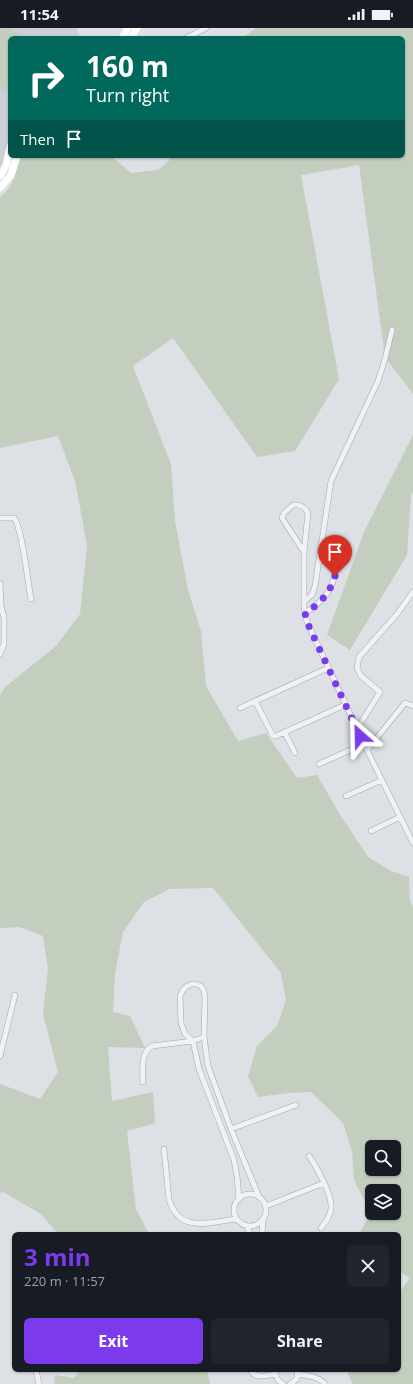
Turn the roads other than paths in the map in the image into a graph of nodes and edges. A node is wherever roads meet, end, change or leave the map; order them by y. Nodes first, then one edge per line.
1 (206, 28) edge
2 (190, 36) edge
3 (8, 156) edge
4 (16, 158) edge
5 (0, 176) edge
6 (0, 188) edge
7 (392, 330) dead end
8 (0, 518) edge
9 (321, 542) junction
10 (304, 552) junction
11 (0, 583) edge
12 (413, 592) edge
13 (31, 599) dead end
14 (304, 601) junction
15 (305, 613) junction
16 (0, 654) edge
17 (328, 668) junction
18 (255, 701) junction
19 (345, 705) junction
20 (413, 706) edge
21 (240, 708) dead end
22 (357, 729) junction
23 (284, 733) junction
24 (364, 744) junction
25 (367, 750) junction
26 (295, 753) dead end
27 (319, 764) dead end
28 (382, 780) junction
29 (346, 796) dead end
30 (400, 817) junction
31 (371, 831) dead end
32 (413, 843) edge
33 (15, 995) dead end
34 (204, 1037) junction
35 (193, 1041) junction
36 (0, 1056) edge
37 (143, 1082) dead end
38 (296, 1105) dead end
39 (231, 1129) junction
40 (164, 1150) dead end
41 (309, 1156) dead end
42 (324, 1183) junction
43 (259, 1197) junction
44 (239, 1199) junction
45 (266, 1206) junction
46 (236, 1219) junction
47 (263, 1220) junction
48 (247, 1226) junction
49 (321, 1228) dead end
50 (249, 1232) edge
51 (262, 1232) edge
52 (36, 1372) edge
53 (252, 1372) edge
54 (276, 1372) edge
55 (298, 1372) edge
56 (293, 1383) edge
57 (39, 1384) edge
58 (283, 1384) edge
59 (325, 1384) edge

1 - 2 street
3 - 5 main road
4 - 6 main road
7 - 9 street
8 - 13 street
9 - 14 street
9 - 15 street
10 - 10 street
10 - 14 street
11 - 16 street
12 - 22 street
14 - 15 street
15 - 17 street
17 - 18 street
17 - 19 street
18 - 21 street
18 - 23 street
19 - 22 street
19 - 23 street
20 - 25 street
22 - 24 street
23 - 26 street
24 - 25 street
24 - 27 street
25 - 28 street
28 - 29 street
28 - 30 street
30 - 31 street
30 - 32 street
33 - 36 street
34 - 35 street
34 - 35 street
34 - 39 street
35 - 37 street
35 - 44 street
38 - 39 street
39 - 43 street
40 - 46 street
41 - 42 street
42 - 45 street
42 - 49 street
43 - 44 street
43 - 45 street
44 - 46 street
45 - 47 street
46 - 48 street
47 - 48 street
47 - 51 street
48 - 50 street
52 - 57 street
53 - 54 street
54 - 58 street
55 - 56 street
55 - 59 street

